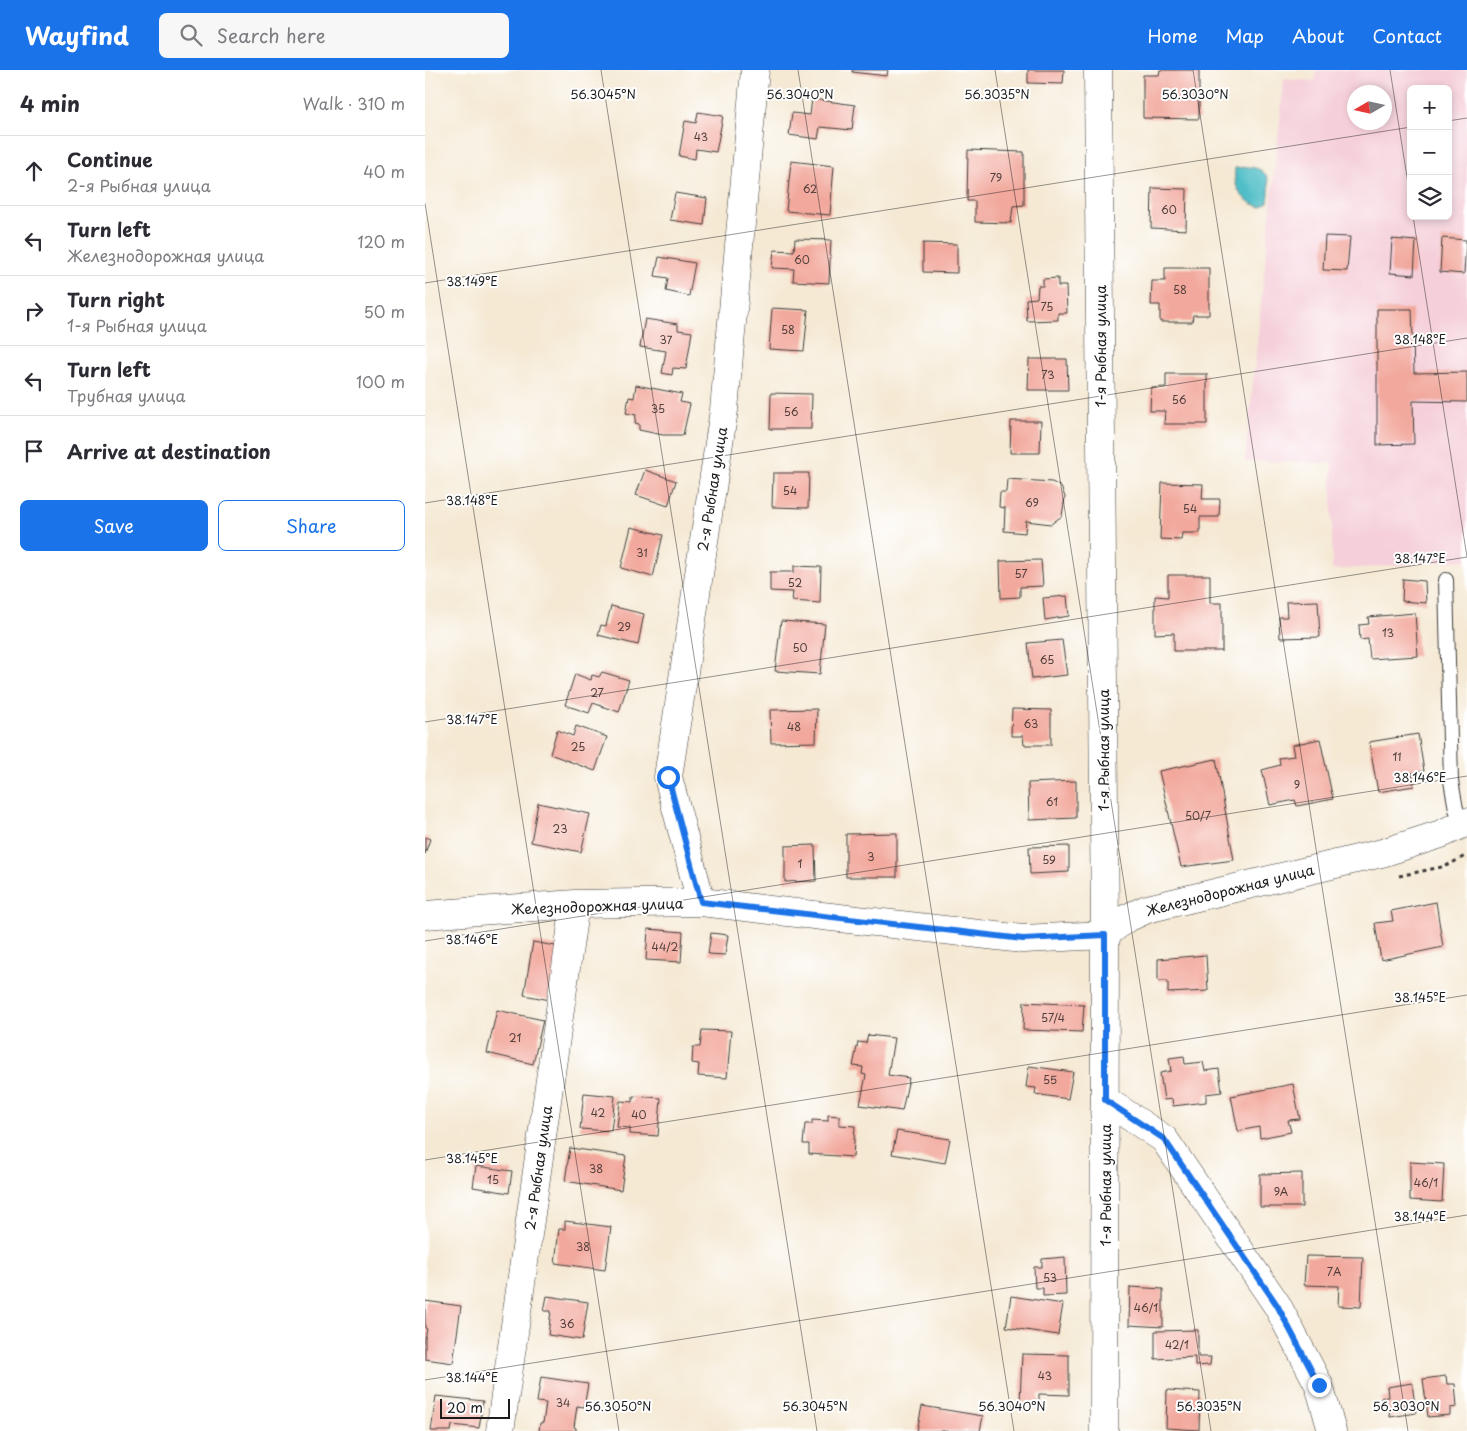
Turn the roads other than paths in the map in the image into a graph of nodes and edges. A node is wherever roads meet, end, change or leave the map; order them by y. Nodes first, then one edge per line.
1 (755, 70) edge
2 (1098, 70) edge
3 (1447, 580) dead end
4 (1465, 823) edge
5 (701, 902) junction
6 (575, 904) junction
7 (425, 915) edge
8 (1105, 935) junction
9 (1105, 1100) junction
10 (501, 1431) edge
11 (1104, 1431) edge
12 (1332, 1431) edge

1 - 5 street, 2-я Рыбная улица
2 - 8 street, 1-я Рыбная улица
3 - 4 lane
4 - 8 street, Железнодорожная улица
5 - 6 street, Железнодорожная улица
5 - 8 street, Железнодорожная улица
6 - 7 street, Железнодорожная улица
6 - 10 street, 2-я Рыбная улица
8 - 9 street, 1-я Рыбная улица
9 - 11 street, 1-я Рыбная улица
9 - 12 street

